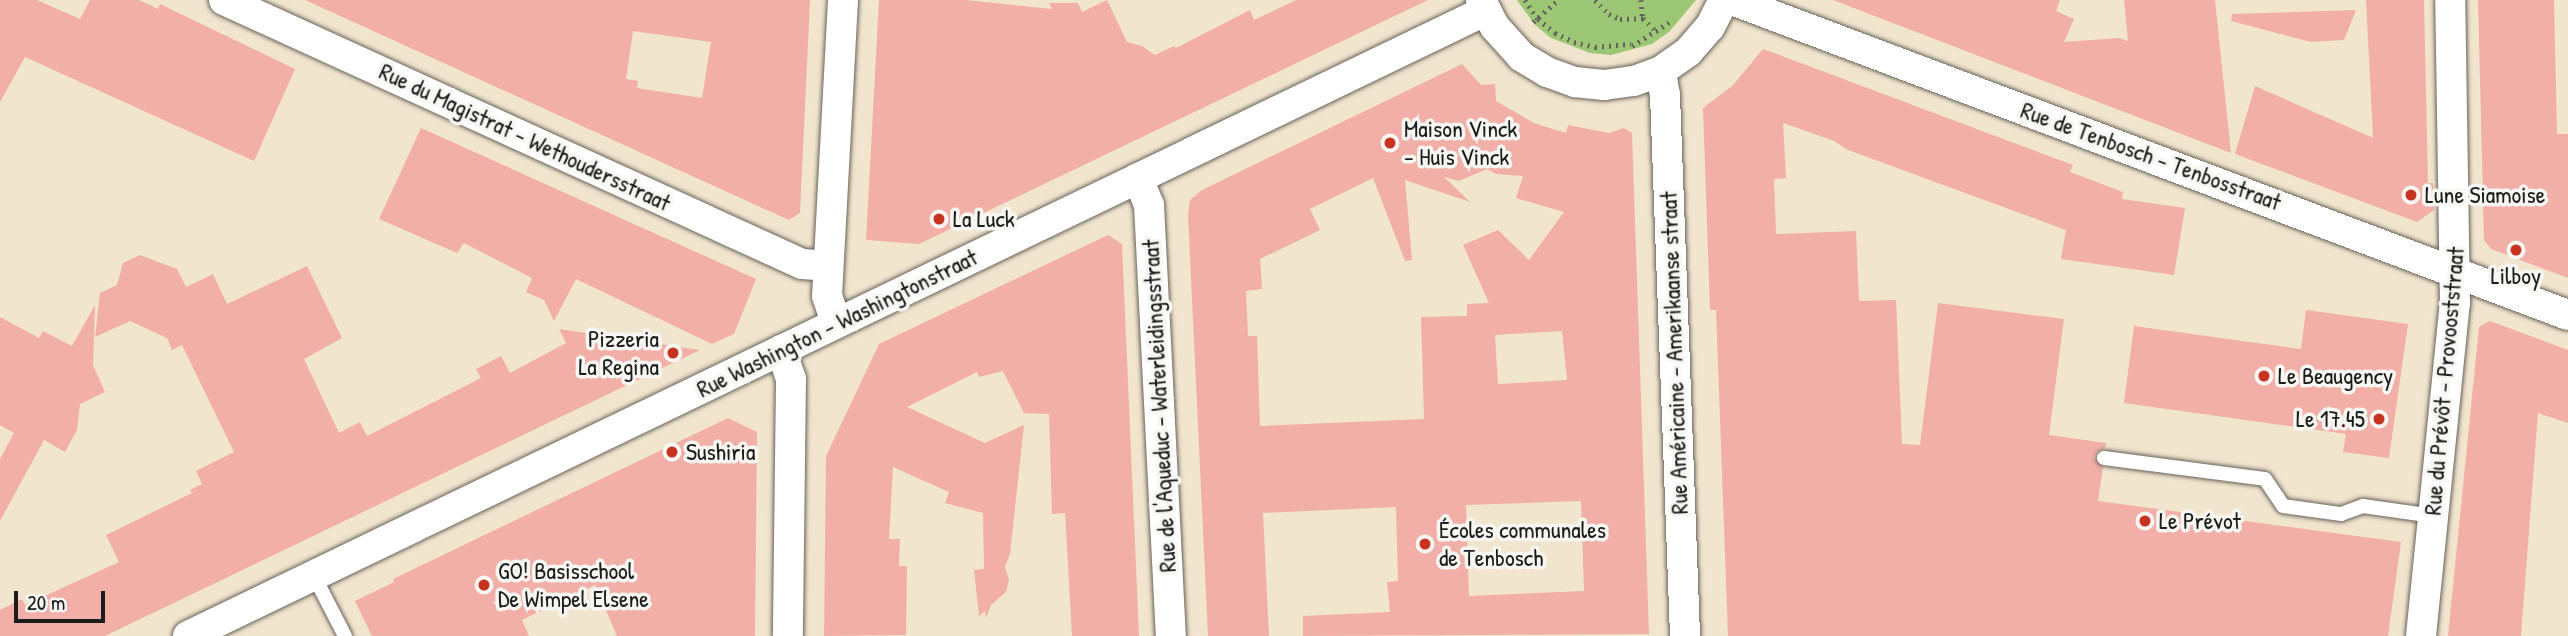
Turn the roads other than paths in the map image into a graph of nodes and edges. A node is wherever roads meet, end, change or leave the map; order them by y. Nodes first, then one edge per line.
1 (224, 0) edge
2 (843, 0) edge
3 (1724, 0) edge
4 (1732, 0) edge
5 (2450, 0) edge
6 (1483, 6) edge
7 (1661, 71) junction
8 (1138, 178) junction
9 (828, 266) junction
10 (2455, 272) junction
11 (2568, 315) edge
12 (836, 323) junction
13 (781, 350) junction
14 (2104, 458) dead end
15 (2433, 516) junction
16 (314, 576) junction
17 (188, 636) edge
18 (345, 636) edge
19 (788, 636) edge
20 (1171, 636) edge
21 (1685, 636) edge
22 (2421, 636) edge

1 - 9 street, Rue du Magistrat - Wethoudersstraat
2 - 9 street
3 - 7 street
4 - 10 street, Rue de Tenbosch - Tenbosstraat
5 - 10 street, Rue du Prévôt - Provooststraat
6 - 7 street
6 - 8 street, Rue Washington - Washingtonstraat
7 - 21 street, Rue Américaine - Amerikaanse straat
8 - 12 street, Rue Washington - Washingtonstraat
8 - 20 street, Rue de l'Aqueduc - Waterleidingsstraat
9 - 12 street
10 - 11 street, Rue de Tenbosch - Tenbosstraat
10 - 15 street, Rue du Prévôt - Provooststraat
12 - 13 street, Rue Washington - Washingtonstraat
13 - 16 street, Rue Washington - Washingtonstraat
13 - 19 street
14 - 15 lane
15 - 22 street, Rue du Prévôt - Provooststraat
16 - 17 street, Rue Washington - Washingtonstraat
16 - 18 lane

